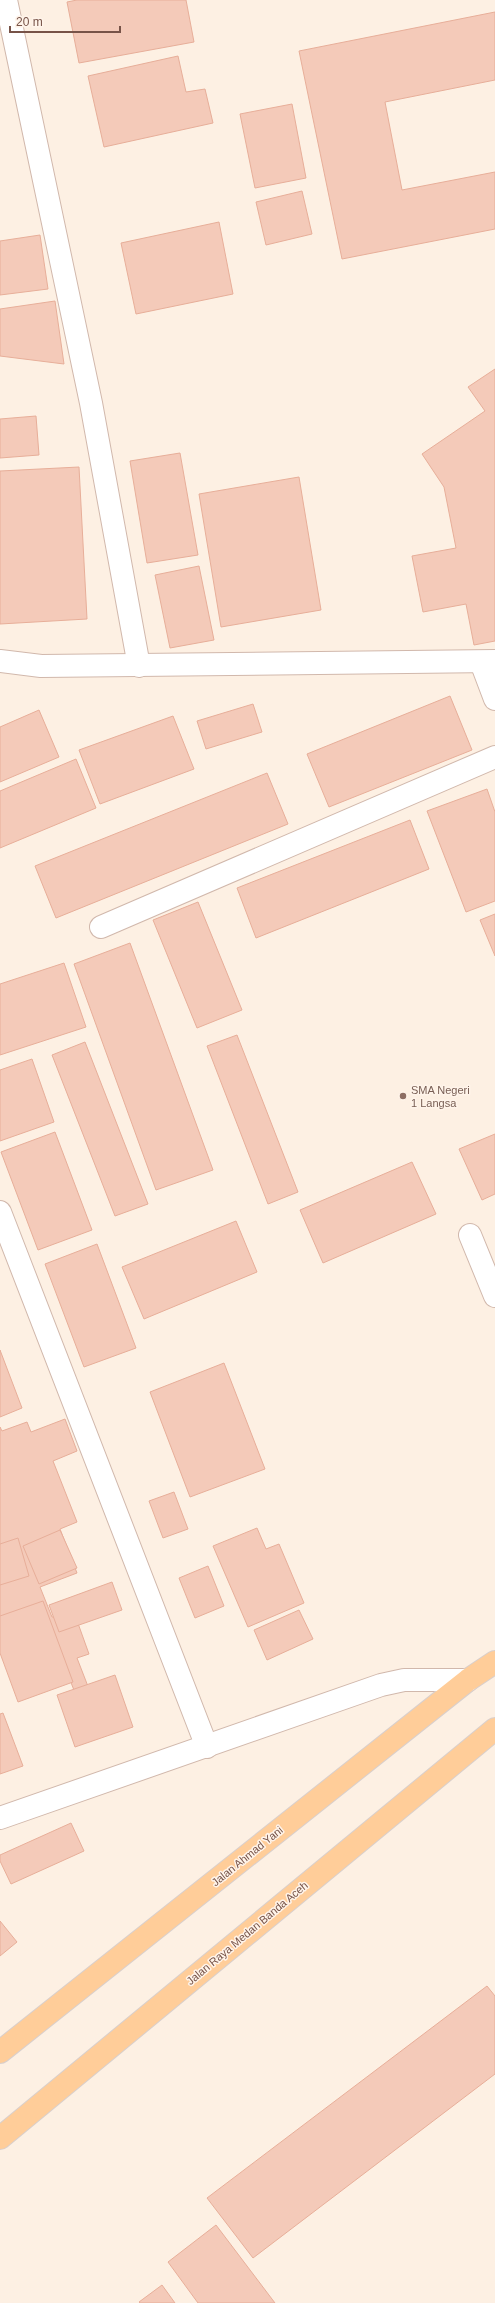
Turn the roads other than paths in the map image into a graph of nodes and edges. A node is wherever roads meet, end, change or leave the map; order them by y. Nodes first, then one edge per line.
1 (6, 0) edge
2 (0, 661) edge
3 (488, 661) edge
4 (139, 666) junction
5 (495, 699) edge
6 (495, 757) edge
7 (101, 927) dead end
8 (0, 1212) edge
9 (470, 1235) dead end
10 (495, 1296) edge
11 (495, 1662) edge
12 (468, 1680) junction
13 (495, 1729) edge
14 (207, 1747) junction
15 (0, 1818) edge
16 (0, 2052) edge
17 (0, 2138) edge

1 - 4 street
2 - 4 street
3 - 4 street
3 - 5 street
6 - 7 street
8 - 14 street
9 - 10 street
11 - 12 main road, Jalan Ahmad Yani
12 - 14 street
12 - 16 main road, Jalan Ahmad Yani
13 - 17 main road, Jalan Raya Medan Banda Aceh
14 - 15 street

